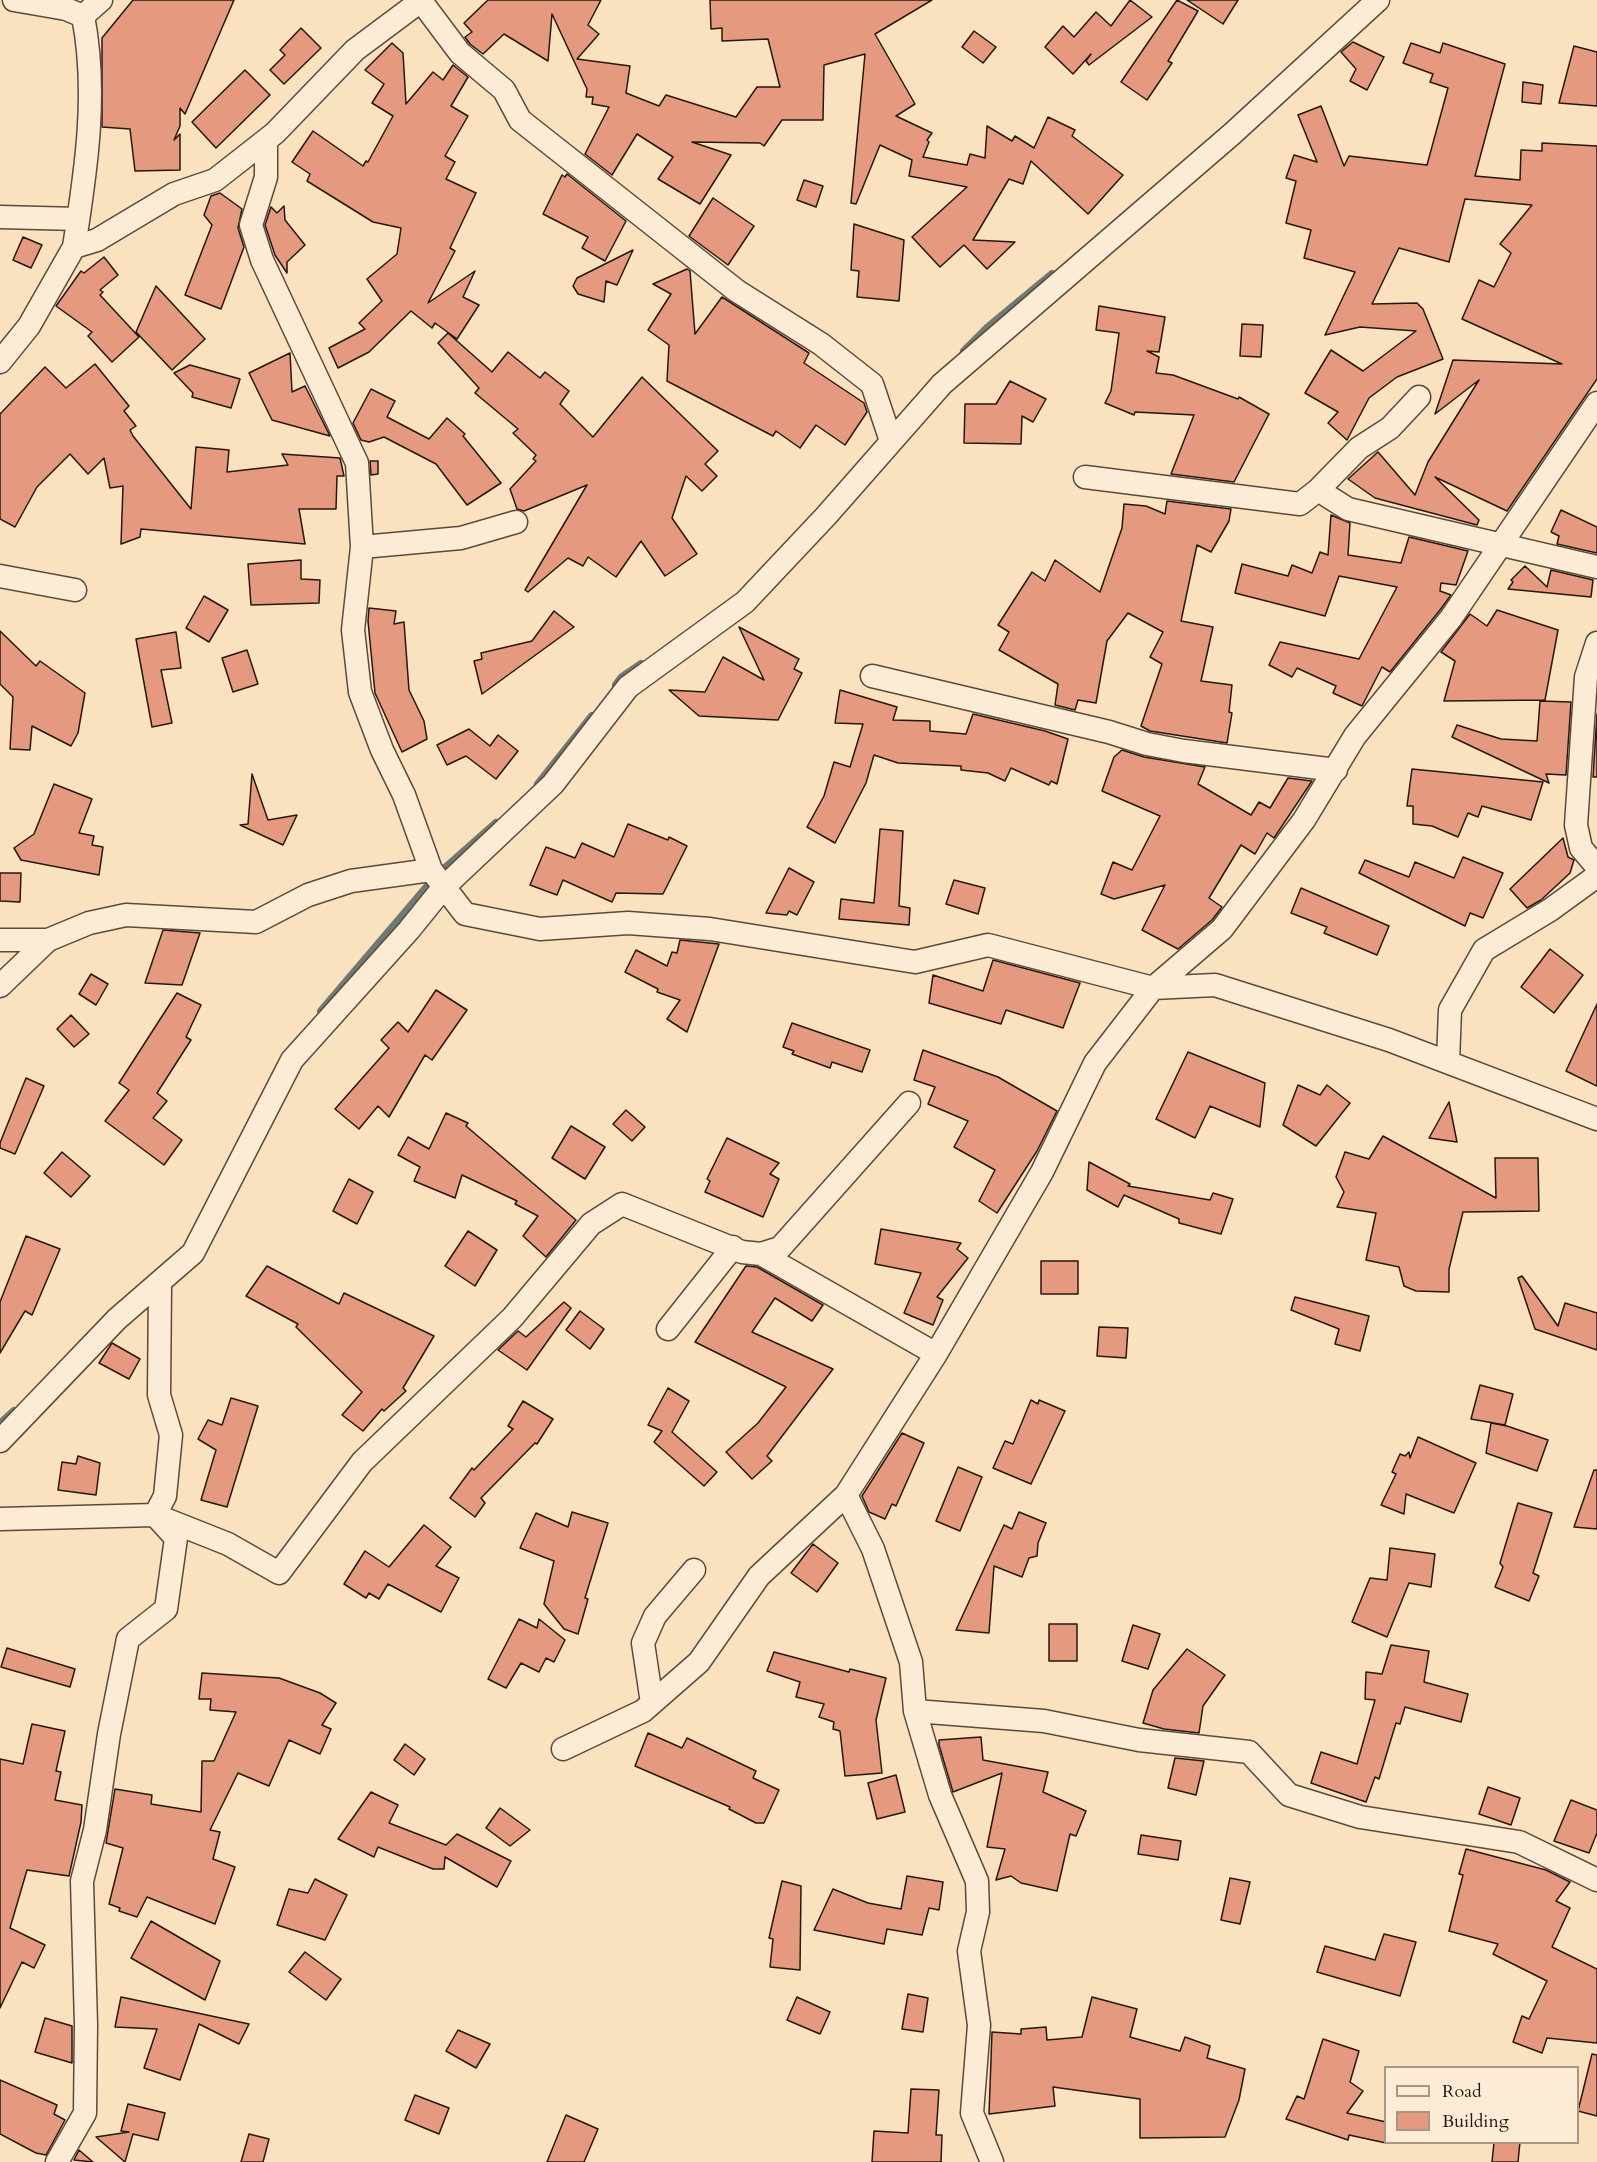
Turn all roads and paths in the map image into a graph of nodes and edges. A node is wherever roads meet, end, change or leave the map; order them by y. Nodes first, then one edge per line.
1 (14, 0) edge
2 (101, 0) edge
3 (421, 0) edge
4 (1378, 0) edge
5 (83, 16) junction
6 (266, 141) junction
7 (0, 217) edge
8 (78, 219) junction
9 (74, 247) junction
10 (0, 362) edge
11 (1419, 397) dead end
12 (1597, 403) edge
13 (891, 441) junction
14 (1085, 477) dead end
15 (1318, 490) junction
16 (516, 522) dead end
17 (1502, 545) junction
18 (362, 547) junction
19 (1597, 567) edge
20 (0, 576) edge
21 (75, 590) dead end
22 (1597, 643) edge
23 (872, 676) dead end
24 (1336, 770) junction
25 (1597, 867) edge
26 (1597, 876) edge
27 (437, 879) junction
28 (0, 940) edge
29 (48, 940) junction
30 (0, 986) edge
31 (1153, 988) junction
32 (1448, 1061) junction
33 (909, 1103) dead end
34 (1597, 1119) edge
35 (734, 1247) junction
36 (761, 1254) junction
37 (160, 1284) junction
38 (668, 1329) dead end
39 (936, 1354) junction
40 (0, 1441) edge
41 (846, 1495) junction
42 (155, 1515) junction
43 (0, 1519) edge
44 (694, 1570) dead end
45 (652, 1703) junction
46 (915, 1711) junction
47 (563, 1749) dead end
48 (1597, 1880) edge
49 (57, 2162) edge
50 (992, 2162) edge

1 - 5 street
2 - 5 street
3 - 6 street
3 - 13 street
4 - 13 street
5 - 8 street
6 - 9 street
6 - 18 street
7 - 8 street
8 - 9 street
9 - 10 street
11 - 15 street
12 - 17 street
13 - 27 street
14 - 15 street
15 - 17 street
16 - 18 street
17 - 19 street
17 - 24 street
18 - 27 street
20 - 21 street
22 - 25 street
23 - 24 street
24 - 31 street
26 - 32 street
27 - 29 street
27 - 31 street
27 - 37 street
28 - 29 street
29 - 30 street
31 - 32 street
31 - 39 street
32 - 34 street
33 - 36 street
35 - 36 street
35 - 38 street
35 - 42 street
36 - 39 street
37 - 40 street
37 - 42 street
39 - 41 street
41 - 45 street
41 - 46 street
42 - 43 street
42 - 49 street
44 - 45 street
45 - 47 street
46 - 48 street
46 - 50 street

